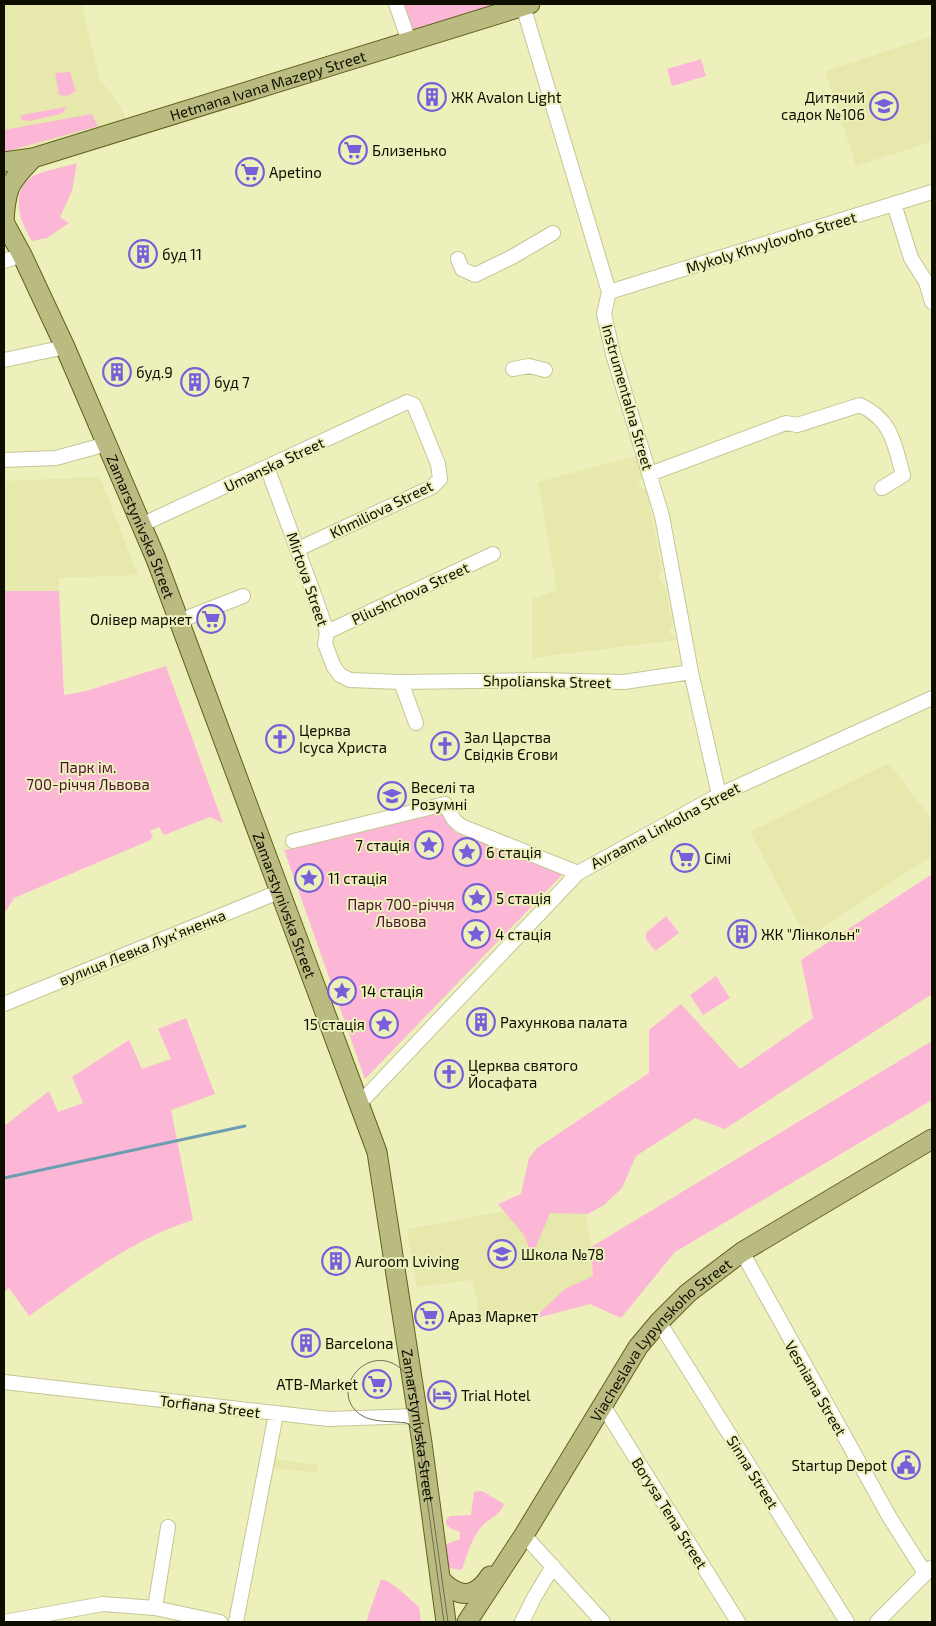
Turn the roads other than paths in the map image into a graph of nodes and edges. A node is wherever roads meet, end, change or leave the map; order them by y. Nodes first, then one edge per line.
1 (396, 4) edge
2 (526, 5) edge
3 (409, 41) junction
4 (164, 116) junction
5 (118, 128) dead end
6 (33, 158) junction
7 (4, 162) edge
8 (932, 192) edge
9 (894, 204) junction
10 (4, 222) edge
11 (553, 233) dead end
12 (22, 255) junction
13 (458, 260) dead end
14 (4, 261) edge
15 (609, 292) junction
16 (932, 302) edge
17 (65, 347) junction
18 (4, 360) edge
19 (513, 369) dead end
20 (544, 370) dead end
21 (407, 402) joint
22 (107, 444) junction
23 (4, 460) edge
24 (267, 467) junction
25 (650, 474) junction
26 (882, 488) dead end
27 (141, 525) junction
28 (298, 549) junction
29 (493, 554) dead end
30 (243, 596) dead end
31 (180, 621) junction
32 (327, 632) junction
33 (691, 672) junction
34 (401, 682) junction
35 (932, 698) edge
36 (416, 723) dead end
37 (719, 795) junction
38 (293, 841) dead end
39 (578, 873) junction
40 (281, 890) junction
41 (4, 1004) edge
42 (360, 1103) junction
43 (932, 1139) edge
44 (742, 1252) junction
45 (659, 1322) junction
46 (4, 1382) edge
47 (602, 1404) junction
48 (276, 1414) junction
49 (417, 1416) junction
50 (538, 1512) junction
51 (168, 1528) dead end
52 (524, 1535) junction
53 (553, 1566) junction
54 (928, 1570) edge
55 (441, 1580) junction
56 (155, 1608) junction
57 (4, 1622) edge
58 (220, 1622) edge
59 (236, 1622) edge
60 (446, 1622) edge
61 (467, 1622) edge
62 (522, 1622) edge
63 (603, 1622) edge
64 (738, 1622) edge
65 (847, 1622) edge
66 (877, 1622) edge

1 - 3 street
2 - 3 main road, Hetmana Ivana Mazepy Street
2 - 15 street, Instrumentalna Street
3 - 4 main road, Hetmana Ivana Mazepy Street
4 - 5 main road
4 - 6 main road, Hetmana Ivana Mazepy Street
6 - 7 main road, Hetmana Ivana Mazepy Street
6 - 10 main road
8 - 9 street, Mykoly Khvylovoho Street
9 - 15 street, Mykoly Khvylovoho Street
9 - 16 street
10 - 12 main road, Zamarstynivska Street
11 - 13 street
12 - 14 street
12 - 17 main road, Zamarstynivska Street
15 - 25 street, Instrumentalna Street
17 - 18 street
17 - 22 main road, Zamarstynivska Street
19 - 20 street
21 - 24 street, Umanska Street
21 - 28 street, Khmiliova Street
22 - 23 street
22 - 27 main road, Zamarstynivska Street
24 - 27 street, Umanska Street
24 - 28 street, Mirtova Street
25 - 26 street
25 - 33 street, Instrumentalna Street
27 - 31 main road, Zamarstynivska Street
28 - 32 street, Mirtova Street
29 - 32 street, Pliushchova Street
30 - 31 street
31 - 40 main road, Zamarstynivska Street
32 - 34 street, Mirtova Street
33 - 34 street, Shpolianska Street
33 - 37 street, Instrumentalna Street
34 - 36 street
35 - 37 street, Avraama Linkolna Street
37 - 39 street, Avraama Linkolna Street
38 - 39 street
39 - 42 street, Avraama Linkolna Street
40 - 41 street, вулиця Левка Лукʼяненка
40 - 42 main road, Zamarstynivska Street
42 - 49 main road, Zamarstynivska Street
43 - 44 main road, Viacheslava Lypynskoho Street
44 - 45 main road, Viacheslava Lypynskoho Street
44 - 54 street, Vesniana Street
45 - 47 main road, Viacheslava Lypynskoho Street
45 - 65 street, Sinna Street
46 - 48 street, Torfiana Street
47 - 50 main road, Viacheslava Lypynskoho Street
47 - 64 street, Borysa Tena Street
48 - 49 street, Torfiana Street
48 - 59 street
49 - 55 main road, Zamarstynivska Street
50 - 52 main road, Viacheslava Lypynskoho Street
50 - 55 main road
51 - 56 street
52 - 53 street
52 - 61 main road, Viacheslava Lypynskoho Street
53 - 62 street
53 - 63 street
54 - 66 street
55 - 60 main road, Zamarstynivska Street
56 - 57 street
56 - 58 street

